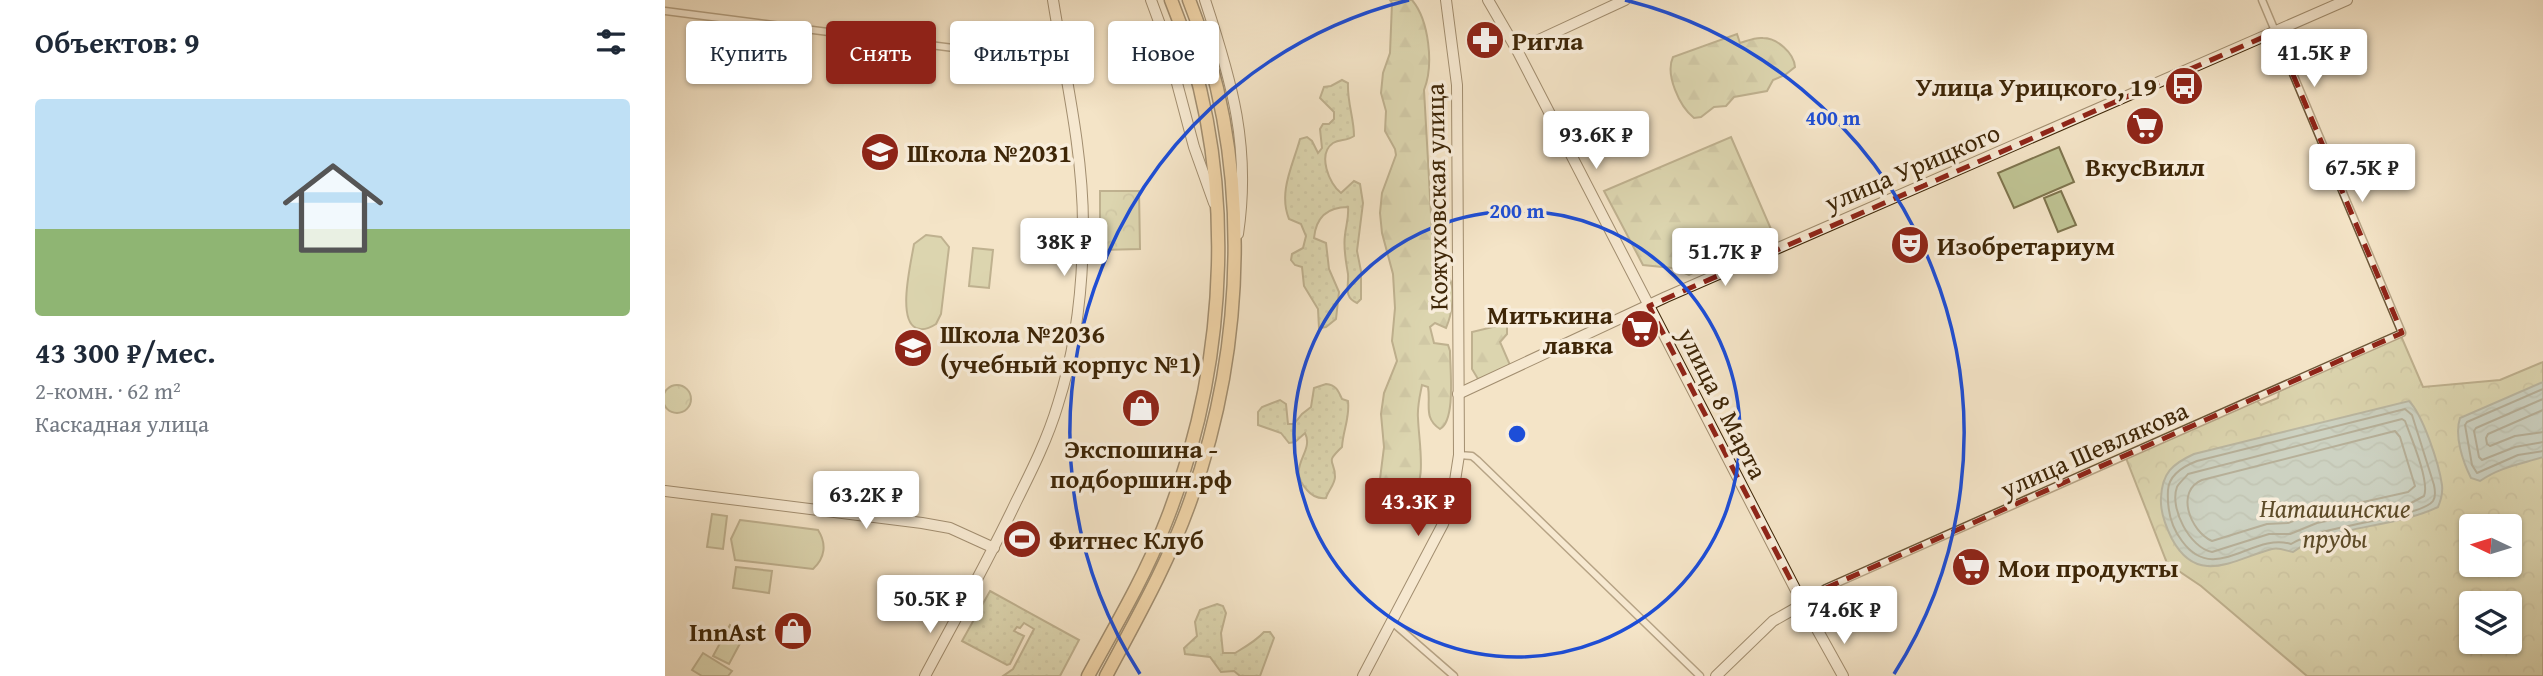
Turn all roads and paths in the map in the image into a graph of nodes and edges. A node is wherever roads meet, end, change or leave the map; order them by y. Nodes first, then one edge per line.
1 (1053, 0) edge
2 (1151, 0) edge
3 (1205, 0) edge
4 (1446, 0) edge
5 (1488, 0) edge
6 (1625, 0) edge
7 (2262, 0) edge
8 (2347, 0) edge
9 (1190, 2) edge
10 (1173, 5) edge
11 (665, 11) edge
12 (1056, 21) edge
13 (2275, 32) junction
14 (950, 48) edge
15 (1517, 50) junction
16 (1067, 84) edge
17 (1218, 220) junction
18 (1233, 265) junction
19 (1649, 306) junction
20 (1458, 394) junction
21 (1459, 455) junction
22 (665, 491) edge
23 (993, 548) junction
24 (1803, 604) junction
25 (1392, 622) junction
26 (925, 676) edge
27 (1088, 676) edge
28 (1106, 676) edge
29 (1363, 676) edge
30 (1454, 676) edge
31 (1700, 676) edge
32 (1716, 676) edge
33 (1843, 676) edge

1 - 12 street
2 - 17 street
3 - 18 street
4 - 20 street, Кожуховская улица
5 - 15 street, улица 8 Марта
6 - 15 street
7 - 13 street
8 - 13 street, улица Урицкого
9 - 18 highway
10 - 17 highway
11 - 14 street
13 - 19 street, улица Урицкого
13 - 24 street, улица Шевлякова
15 - 19 street, улица 8 Марта
16 - 23 street
17 - 27 highway
18 - 28 highway
19 - 20 street, улица Урицкого
19 - 24 street, улица 8 Марта
20 - 21 street, Кожуховская улица
21 - 25 street, Кожуховская улица
21 - 31 street
22 - 23 street
23 - 26 street
24 - 32 street
24 - 33 street, улица 8 Марта
25 - 29 street, Кожуховская улица
25 - 30 street

